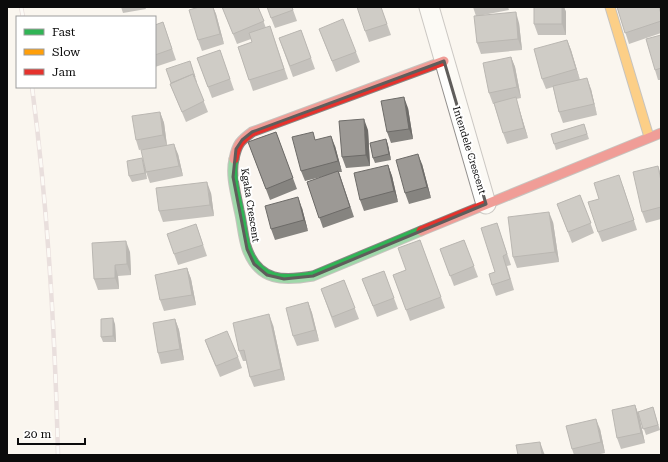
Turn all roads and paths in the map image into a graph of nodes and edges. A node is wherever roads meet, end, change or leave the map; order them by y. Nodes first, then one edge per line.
1 (428, 7) edge
2 (610, 7) edge
3 (444, 61) junction
4 (661, 133) edge
5 (649, 137) junction
6 (486, 204) junction

1 - 3 street, Intendele Crescent
2 - 5 street
3 - 6 street, Intendele Crescent
3 - 6 street, Kgaka Crescent
4 - 5 street, Intendele Crescent
5 - 6 street, Intendele Crescent

